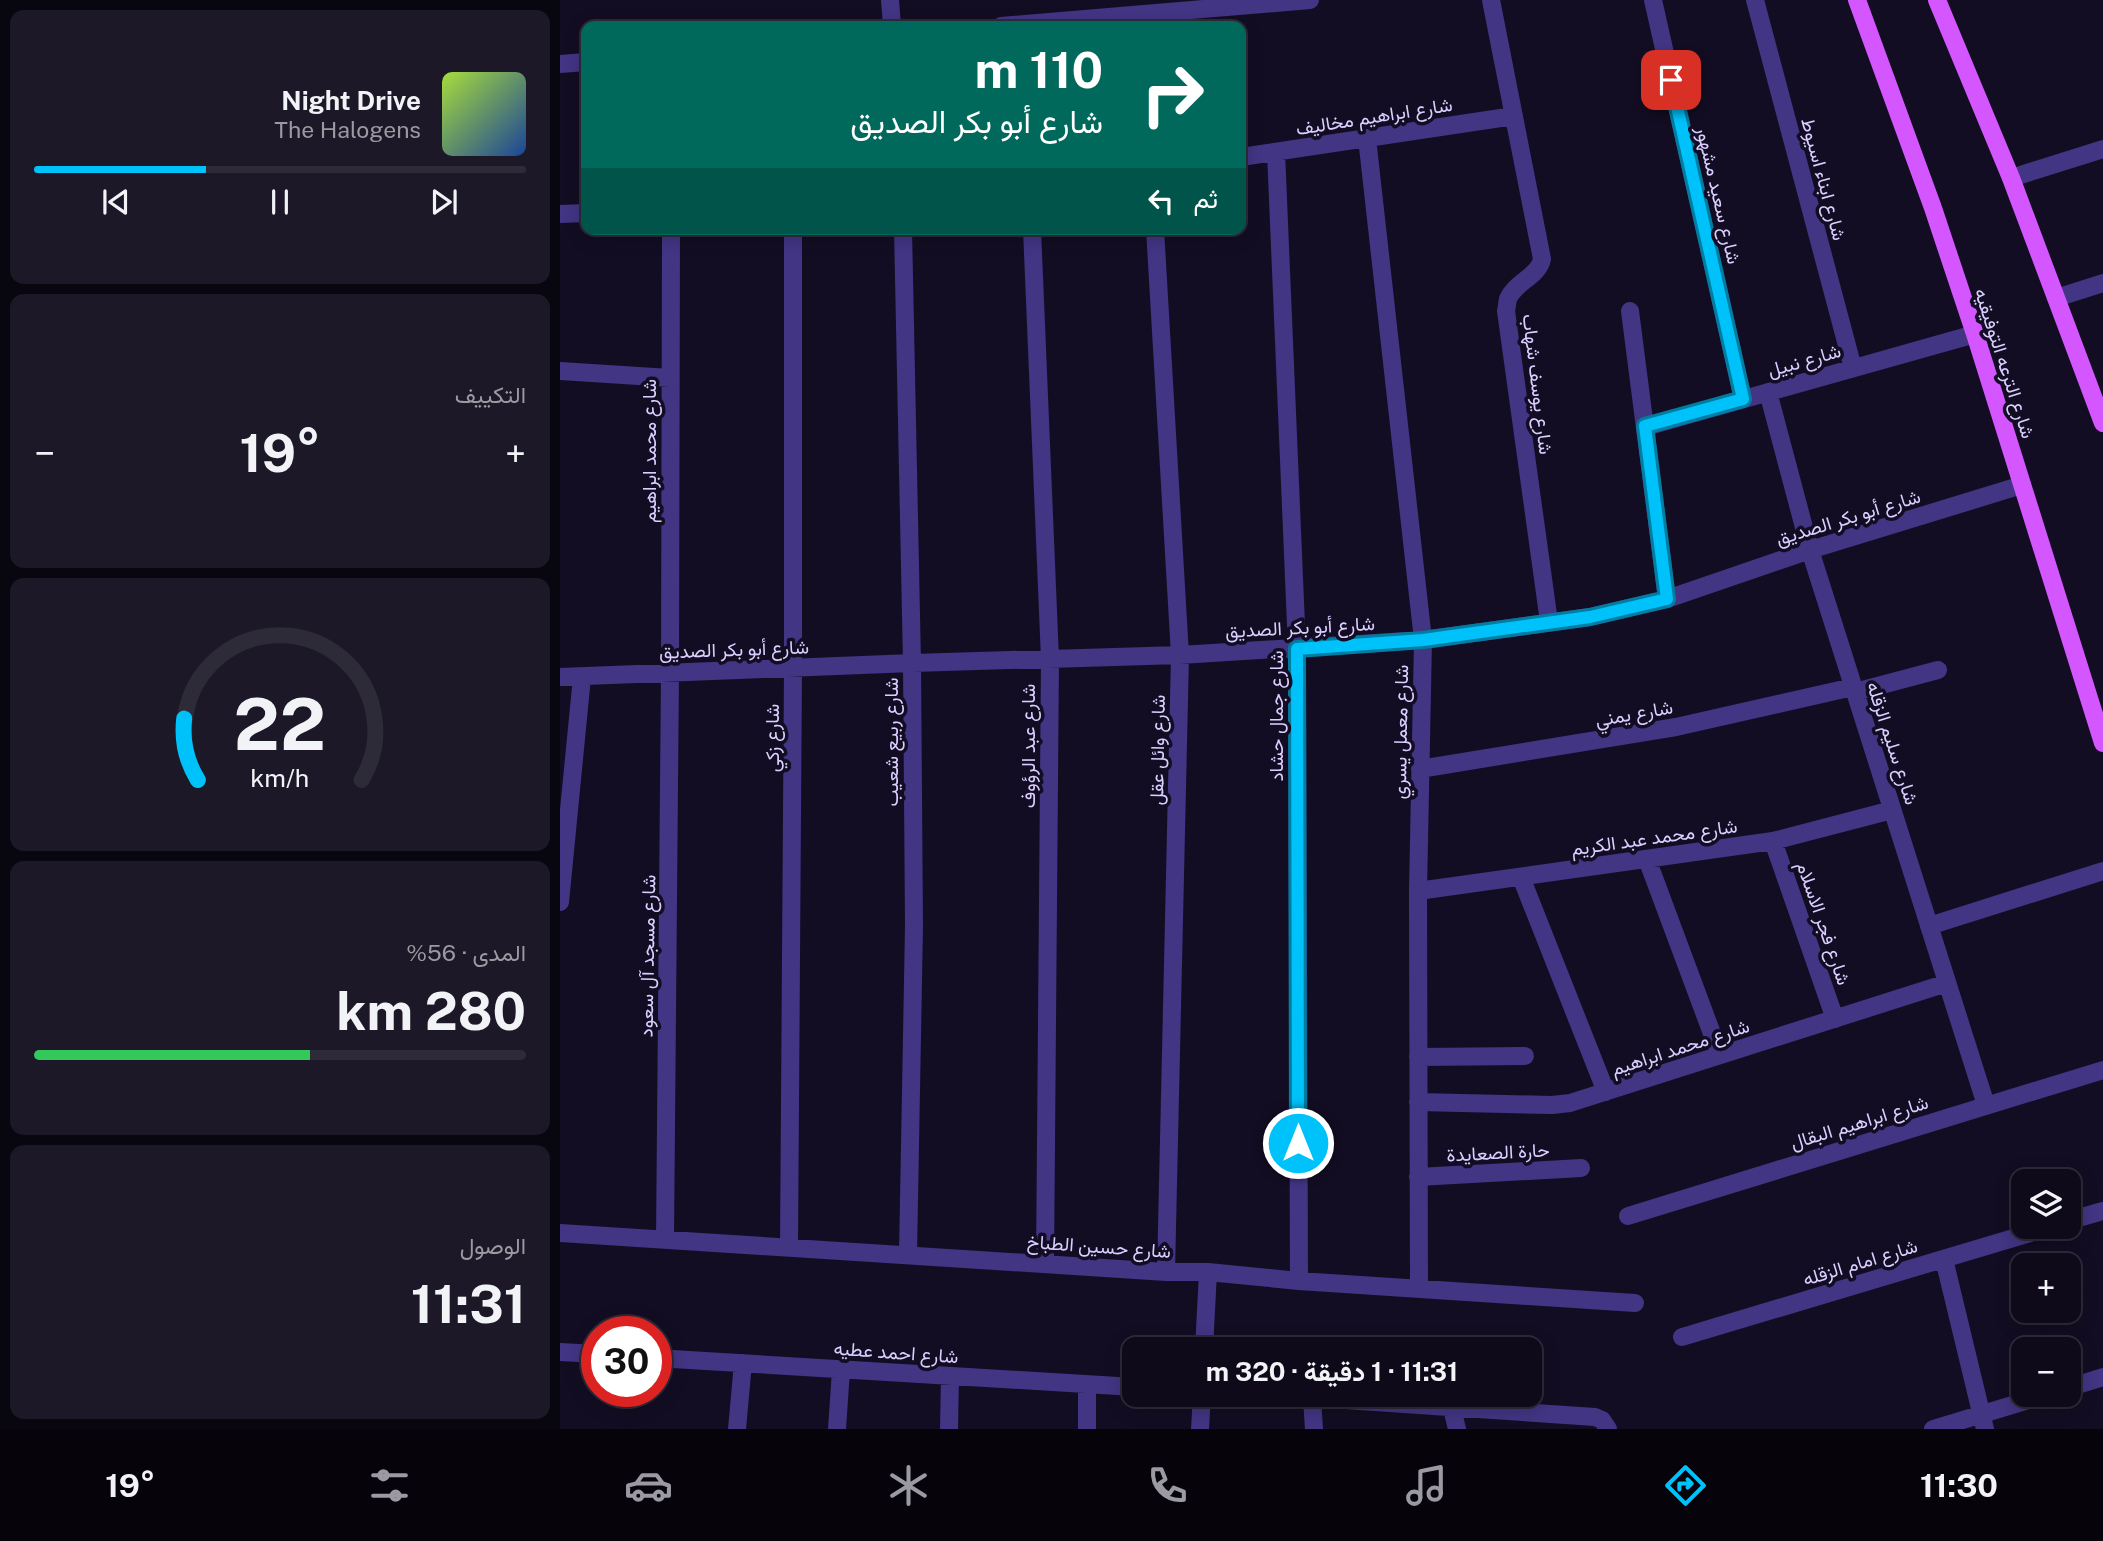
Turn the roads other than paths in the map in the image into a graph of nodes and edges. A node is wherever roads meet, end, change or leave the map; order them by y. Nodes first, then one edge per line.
1 (890, 0) edge
2 (1310, 0) edge
3 (1491, 0) edge
4 (1653, 0) edge
5 (1755, 0) edge
6 (1857, 0) edge
7 (1937, 0) edge
8 (892, 21) edge
9 (1060, 21) edge
10 (581, 62) edge
11 (560, 64) edge
12 (1514, 116) junction
13 (1367, 138) junction
14 (2103, 149) edge
15 (1276, 152) junction
16 (1246, 156) edge
17 (2011, 178) junction
18 (581, 213) edge
19 (560, 214) edge
20 (671, 235) edge
21 (793, 235) edge
22 (903, 235) edge
23 (1032, 235) edge
24 (1155, 235) edge
25 (2103, 283) edge
26 (2056, 298) junction
27 (1630, 311) dead end
28 (1975, 334) junction
29 (1853, 368) junction
30 (560, 371) edge
31 (670, 378) junction
32 (1768, 392) junction
33 (1743, 399) junction
34 (2103, 421) edge
35 (1645, 426) junction
36 (2022, 485) junction
37 (1810, 550) junction
38 (1667, 599) junction
39 (1549, 622) junction
40 (1423, 640) junction
41 (1297, 649) junction
42 (1180, 655) junction
43 (1050, 659) junction
44 (912, 663) junction
45 (793, 668) junction
46 (1938, 670) dead end
47 (670, 673) junction
48 (560, 677) edge
49 (582, 677) junction
50 (1854, 690) junction
51 (2103, 743) edge
52 (1420, 769) junction
53 (1892, 810) junction
54 (1773, 842) junction
55 (1647, 859) junction
56 (2103, 871) edge
57 (1521, 877) junction
58 (1418, 891) junction
59 (560, 902) edge
60 (1929, 926) junction
61 (1947, 983) junction
62 (1835, 1019) junction
63 (1720, 1055) junction
64 (1525, 1056) dead end
65 (1418, 1057) junction
66 (2103, 1070) edge
67 (1606, 1092) junction
68 (1418, 1102) junction
69 (1986, 1105) junction
70 (1581, 1168) dead end
71 (1419, 1177) junction
72 (2103, 1210) edge
73 (1628, 1216) dead end
74 (2081, 1217) edge
75 (560, 1233) edge
76 (665, 1239) junction
77 (2011, 1239) edge
78 (789, 1247) junction
79 (908, 1255) junction
80 (1944, 1259) junction
81 (1045, 1264) junction
82 (1166, 1272) junction
83 (1208, 1272) junction
84 (1299, 1281) junction
85 (1419, 1288) junction
86 (1635, 1303) dead end
87 (1205, 1337) edge
88 (1682, 1338) dead end
89 (560, 1352) edge
90 (581, 1353) edge
91 (672, 1359) edge
92 (743, 1363) junction
93 (841, 1370) junction
94 (950, 1376) junction
95 (2103, 1377) edge
96 (2081, 1384) edge
97 (1087, 1385) junction
98 (1122, 1386) edge
99 (1201, 1407) edge
100 (1313, 1407) edge
101 (1438, 1407) edge
102 (2018, 1407) edge
103 (1452, 1408) junction
104 (1984, 1422) edge
105 (737, 1429) edge
106 (837, 1429) edge
107 (949, 1429) edge
108 (1087, 1429) edge
109 (1200, 1429) edge
110 (1314, 1429) edge
111 (1457, 1429) edge
112 (1608, 1429) edge
113 (1933, 1429) edge

1 - 8 street
2 - 9 street
3 - 12 street, شارع يوسف شهاب
4 - 33 street, شارع سعيد مشهور
5 - 29 street, شارع ابناء اسيوط
6 - 28 main road, شارع الترعه التوفيقيه
7 - 17 main road
10 - 11 street
12 - 13 street, شارع ابراهيم مخاليف
12 - 39 street, شارع يوسف شهاب
13 - 15 street, شارع ابراهيم مخاليف
13 - 40 street, شارع معمل يسري
14 - 17 street
15 - 16 street, شارع ابراهيم مخاليف
15 - 41 street, شارع جمال حشاد
17 - 26 main road
18 - 19 street
20 - 31 street, شارع محمد ابراهيم
21 - 45 street, شارع زكي
22 - 44 street, شارع ربيع شعيب
23 - 43 street, شارع عبد الرؤوف
24 - 42 street, شارع وائل عقل
25 - 26 street
26 - 34 main road
27 - 35 street
28 - 29 street, شارع نبيل
28 - 36 main road, شارع الترعه التوفيقيه
29 - 32 street, شارع نبيل
30 - 31 street
31 - 47 street, شارع محمد ابراهيم
32 - 33 street, شارع نبيل
32 - 37 street, شارع سليم الزقله
33 - 35 street, شارع نبيل
35 - 38 street
36 - 37 street, شارع أبو بكر الصديق
36 - 51 main road, شارع الترعه التوفيقيه
37 - 38 street, شارع أبو بكر الصديق
37 - 50 street, شارع سليم الزقله
38 - 39 street, شارع أبو بكر الصديق
39 - 40 street, شارع أبو بكر الصديق
40 - 41 street, شارع أبو بكر الصديق
40 - 52 street, شارع معمل يسري
41 - 42 street, شارع أبو بكر الصديق
41 - 84 street, شارع جمال حشاد
42 - 43 street, شارع أبو بكر الصديق
42 - 82 street, شارع وائل عقل
43 - 44 street, شارع أبو بكر الصديق
43 - 81 street, شارع عبد الرؤوف
44 - 45 street, شارع أبو بكر الصديق
44 - 79 street, شارع ربيع شعيب
45 - 47 street, شارع أبو بكر الصديق
45 - 78 street, شارع زكي
46 - 50 street, شارع يمني
47 - 49 street, شارع أبو بكر الصديق
47 - 76 street, شارع مسجد آل سعود
48 - 49 street, شارع أبو بكر الصديق
49 - 59 street
50 - 52 street, شارع يمني
50 - 53 street, شارع سليم الزقله
52 - 58 street, شارع معمل يسري
53 - 54 street, شارع محمد عبد الكريم
53 - 60 street, شارع سليم الزقله
54 - 55 street, شارع محمد عبد الكريم
54 - 62 street, شارع فجر الاسلام
55 - 57 street, شارع محمد عبد الكريم
55 - 63 street
56 - 60 street
57 - 58 street, شارع محمد عبد الكريم
57 - 67 street
58 - 65 street, شارع معمل يسري
60 - 61 street, شارع سليم الزقله
61 - 62 street, شارع محمد ابراهيم
61 - 69 street, شارع سليم الزقله
62 - 63 street, شارع محمد ابراهيم
63 - 67 street, شارع محمد ابراهيم
64 - 65 street
65 - 68 street, شارع معمل يسري
66 - 69 street, شارع ابراهيم البقال
67 - 68 street, شارع محمد ابراهيم
68 - 71 street, شارع معمل يسري
69 - 73 street, شارع ابراهيم البقال
70 - 71 street, حارة الصعايدة
71 - 85 street, شارع معمل يسري
72 - 74 street
75 - 76 street, شارع حسين الطباخ
76 - 78 street, شارع حسين الطباخ
77 - 80 street, شارع امام الزقله
78 - 79 street, شارع حسين الطباخ
79 - 81 street, شارع حسين الطباخ
80 - 88 street, شارع امام الزقله
80 - 104 street
81 - 82 street, شارع حسين الطباخ
82 - 83 street, شارع حسين الطباخ
83 - 84 street, شارع حسين الطباخ
83 - 87 street
84 - 85 street, شارع حسين الطباخ
85 - 86 street, شارع حسين الطباخ
89 - 90 street
91 - 92 street, شارع احمد عطيه
92 - 93 street, شارع احمد عطيه
92 - 105 street
93 - 94 street, شارع احمد عطيه
93 - 106 street
94 - 97 street, شارع احمد عطيه
94 - 107 street
95 - 96 street
97 - 98 street, شارع احمد عطيه
97 - 108 street
99 - 109 street
100 - 110 street
101 - 103 street
102 - 104 street
103 - 111 street
103 - 112 street
104 - 113 street

